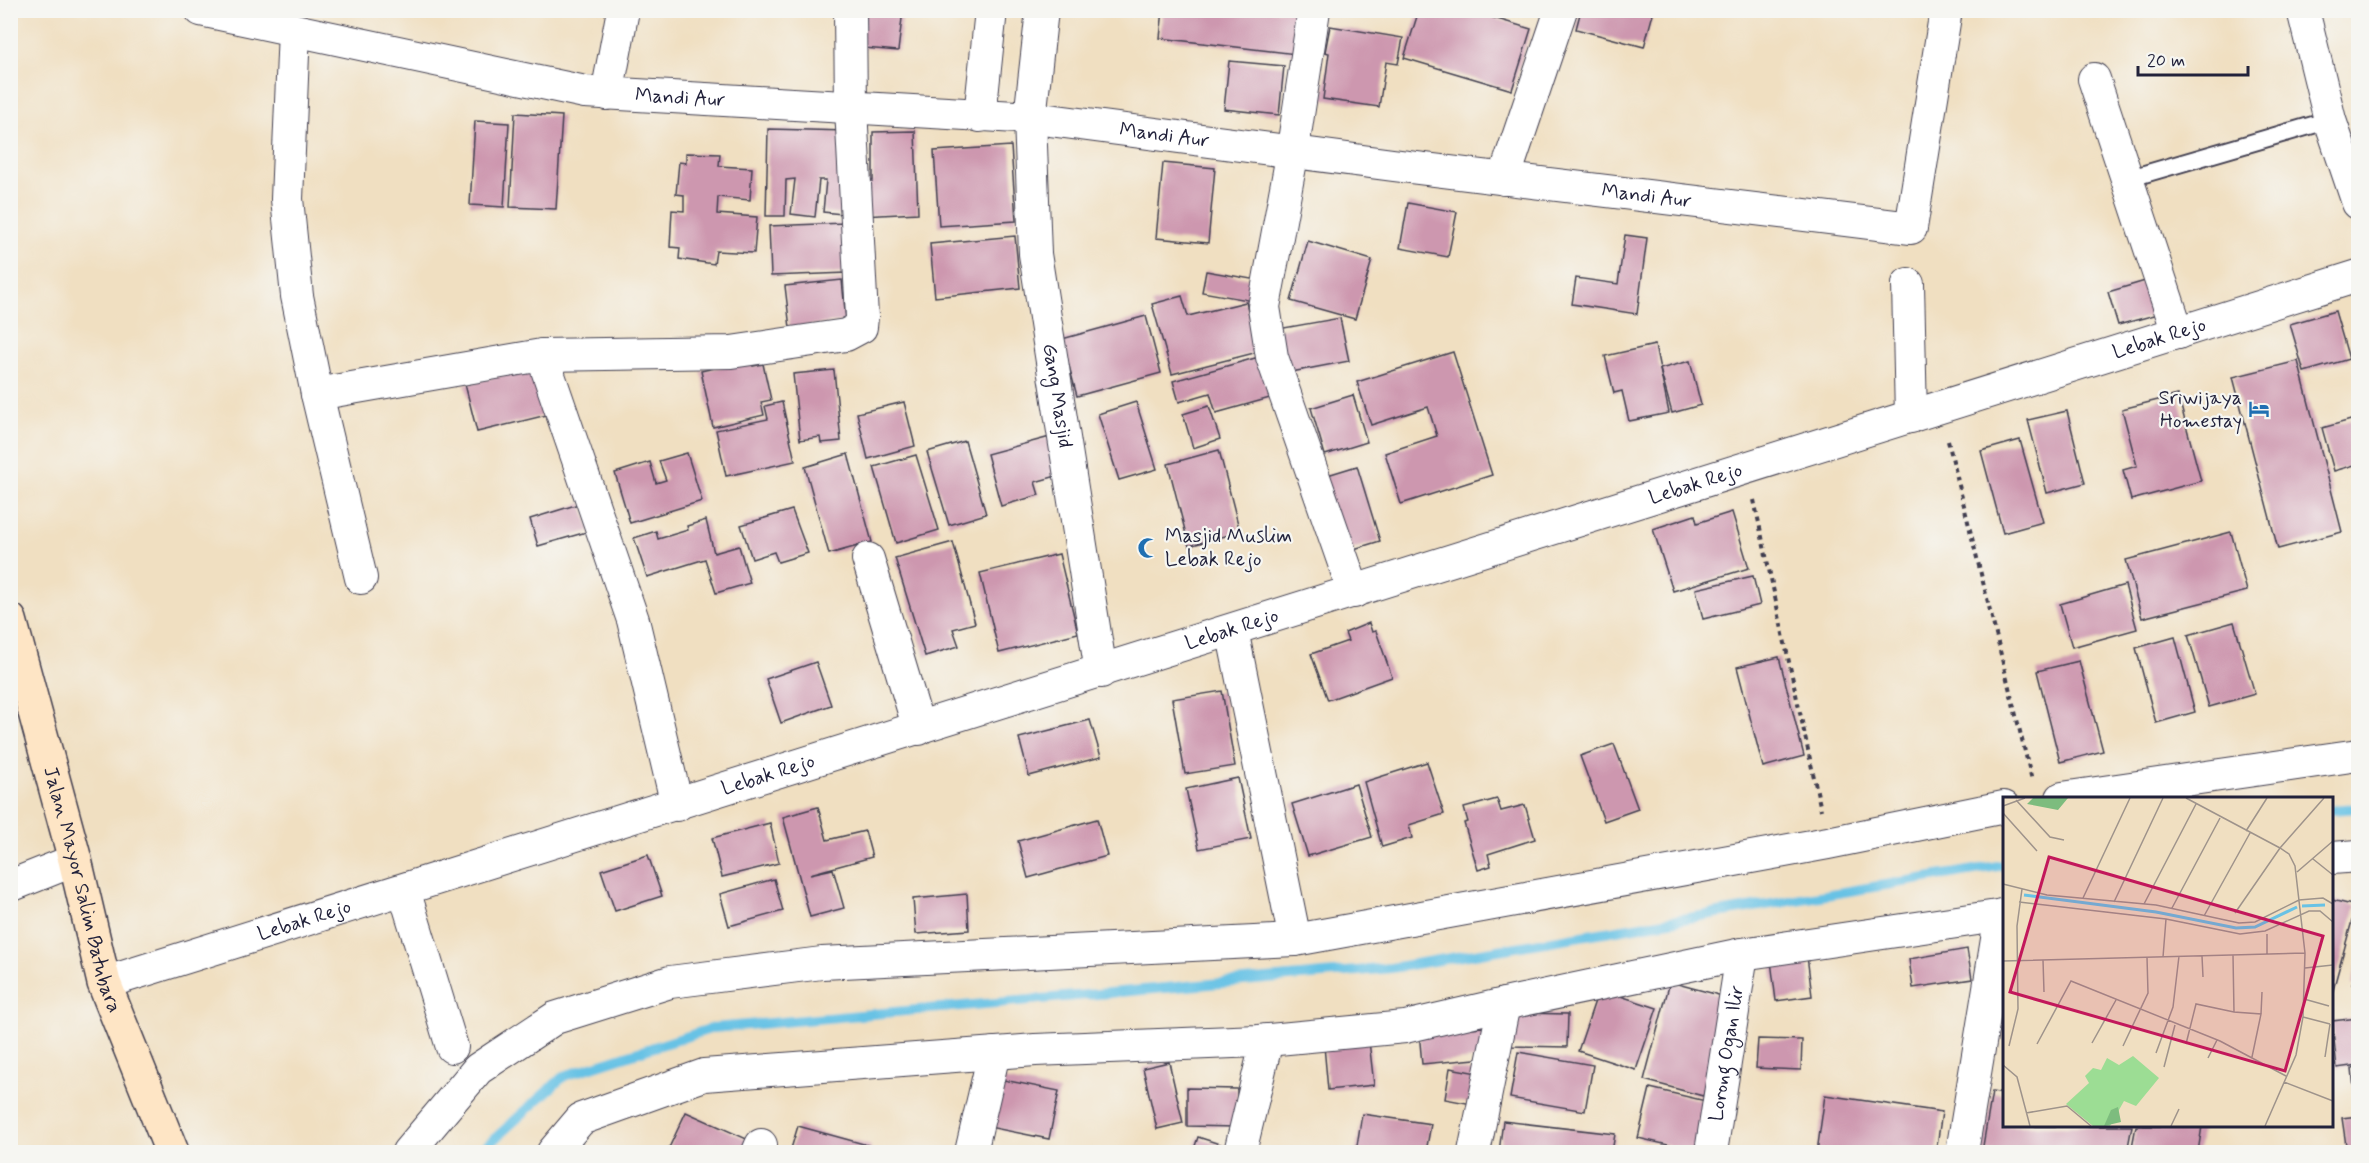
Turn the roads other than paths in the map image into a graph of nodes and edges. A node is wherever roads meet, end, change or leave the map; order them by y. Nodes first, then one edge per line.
1 (201, 10) edge
2 (623, 10) edge
3 (850, 10) edge
4 (991, 10) edge
5 (1042, 10) edge
6 (1314, 10) edge
7 (1561, 10) edge
8 (1946, 10) edge
9 (2303, 10) edge
10 (294, 30) junction
11 (2094, 80) dead end
12 (607, 94) junction
13 (851, 108) junction
14 (980, 116) junction
15 (1030, 118) junction
16 (2330, 120) junction
17 (1292, 152) junction
18 (2134, 177) dead end
19 (1504, 179) junction
20 (2358, 203) edge
21 (2358, 276) edge
22 (1908, 284) dead end
23 (2178, 333) junction
24 (542, 355) junction
25 (317, 394) junction
26 (1925, 412) junction
27 (868, 559) dead end
28 (361, 578) dead end
29 (1354, 592) junction
30 (10, 620) edge
31 (1232, 630) junction
32 (1101, 672) junction
33 (919, 729) junction
34 (2358, 755) edge
35 (2048, 793) edge
36 (677, 806) junction
37 (2003, 807) edge
38 (2358, 856) edge
39 (2333, 858) edge
40 (75, 860) junction
41 (10, 886) edge
42 (404, 890) junction
43 (2003, 915) edge
44 (1295, 940) junction
45 (1742, 954) junction
46 (104, 984) junction
47 (1504, 1004) junction
48 (1267, 1040) junction
49 (452, 1047) dead end
50 (994, 1053) junction
51 (172, 1152) edge
52 (408, 1152) edge
53 (553, 1152) edge
54 (971, 1152) edge
55 (1239, 1152) edge
56 (1473, 1152) edge
57 (1711, 1152) edge
58 (1962, 1152) edge

1 - 10 street, Mandi Aur
2 - 12 street
3 - 13 street
4 - 14 street
5 - 15 street, Gang Masjid
6 - 17 street
7 - 19 street
8 - 19 street, Mandi Aur
9 - 16 street
10 - 12 street, Mandi Aur
10 - 25 street
11 - 23 street
12 - 13 street, Mandi Aur
13 - 14 street, Mandi Aur
13 - 24 street
14 - 15 street, Mandi Aur
15 - 17 street, Mandi Aur
15 - 32 street, Gang Masjid
16 - 18 lane
16 - 20 street
17 - 19 street, Mandi Aur
17 - 29 street
21 - 23 street, Lebak Rejo
22 - 26 street
23 - 26 street, Lebak Rejo
24 - 25 street
24 - 36 street
25 - 28 street
26 - 29 street, Lebak Rejo
27 - 33 street
29 - 31 street, Lebak Rejo
30 - 40 street, Jalan Mayor Salim Batubara
31 - 32 street, Lebak Rejo
31 - 44 street
32 - 33 street, Lebak Rejo
33 - 36 street, Lebak Rejo
34 - 35 street
36 - 42 street, Lebak Rejo
37 - 44 street
38 - 39 street
40 - 41 street
40 - 46 street, Jalan Mayor Salim Batubara
42 - 46 street, Lebak Rejo
42 - 49 street
43 - 45 street
43 - 58 street
44 - 52 street
45 - 47 street
45 - 57 street, Lorong Ogan Ilir
46 - 51 street, Jalan Mayor Salim Batubara
47 - 48 street
47 - 56 street
48 - 50 street
48 - 55 street
50 - 53 street
50 - 54 street

